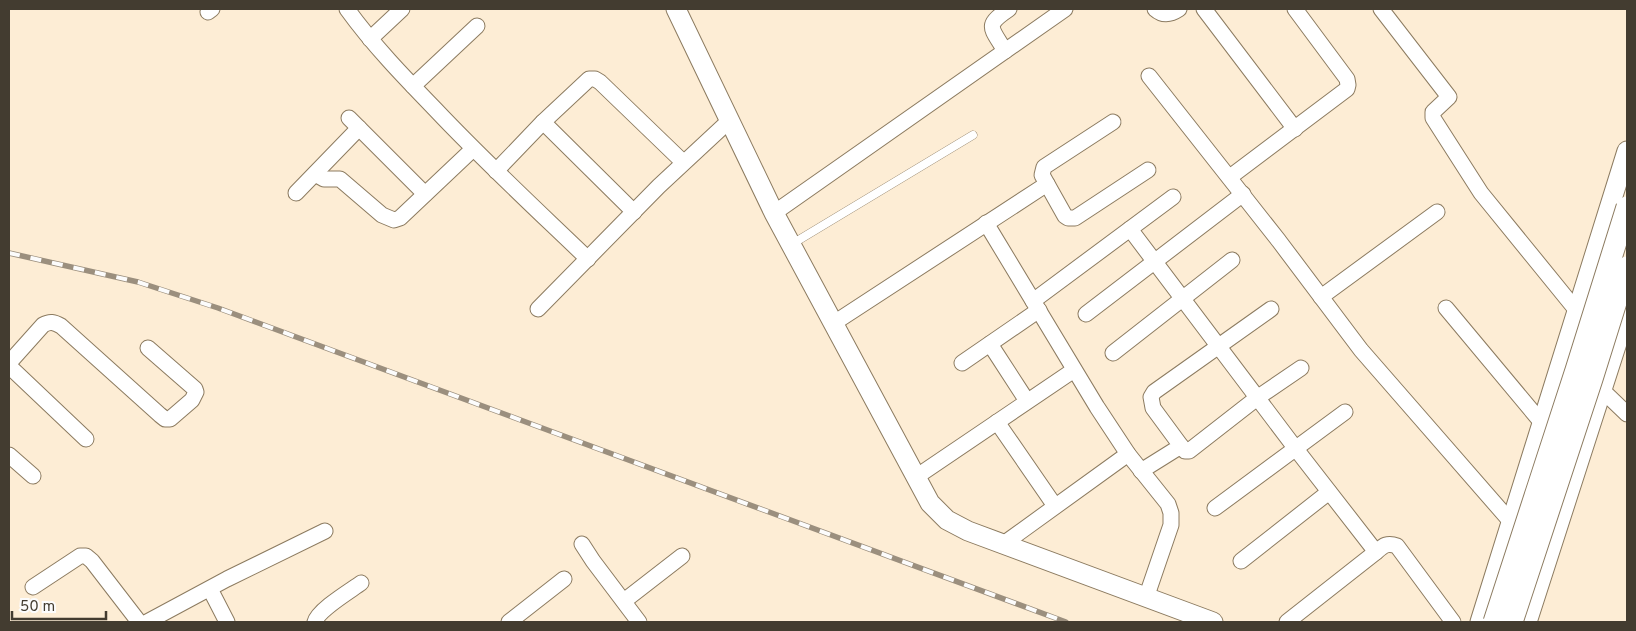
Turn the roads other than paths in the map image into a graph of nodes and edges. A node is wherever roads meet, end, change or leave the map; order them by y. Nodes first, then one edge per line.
1 (347, 9) edge
2 (402, 9) edge
3 (676, 9) edge
4 (1009, 9) edge
5 (1066, 9) edge
6 (1155, 9) edge
7 (1179, 9) edge
8 (1204, 9) edge
9 (1295, 9) edge
10 (1381, 9) edge
11 (477, 26) dead end
12 (370, 39) junction
13 (1005, 51) junction
14 (1149, 76) dead end
15 (413, 86) junction
16 (730, 120) junction
17 (543, 122) junction
18 (1114, 122) dead end
19 (1295, 129) junction
20 (973, 135) dead end
21 (473, 149) junction
22 (1627, 151) edge
23 (683, 162) junction
24 (1148, 170) dead end
25 (496, 171) junction
26 (315, 174) junction
27 (1230, 177) junction
28 (1047, 184) junction
29 (296, 193) dead end
30 (425, 194) junction
31 (1243, 194) junction
32 (1174, 197) dead end
33 (1627, 207) edge
34 (634, 212) junction
35 (1437, 212) dead end
36 (774, 213) junction
37 (986, 222) junction
38 (1130, 229) junction
39 (790, 245) junction
40 (588, 259) junction
41 (1232, 260) dead end
42 (1154, 261) junction
43 (1627, 267) edge
44 (1321, 297) junction
45 (1183, 300) junction
46 (1036, 306) junction
47 (1446, 308) dead end
48 (538, 309) dead end
49 (1271, 309) dead end
50 (1577, 311) junction
51 (1086, 314) dead end
52 (1625, 319) edge
53 (834, 323) junction
54 (990, 344) junction
55 (1218, 346) junction
56 (148, 348) dead end
57 (1113, 353) dead end
58 (962, 363) dead end
59 (9, 365) edge
60 (1302, 368) dead end
61 (1074, 370) junction
62 (1602, 390) junction
63 (1257, 398) junction
64 (1028, 401) junction
65 (1346, 412) dead end
66 (1627, 414) edge
67 (997, 422) junction
68 (1542, 423) junction
69 (1587, 437) junction
70 (86, 438) dead end
71 (1181, 446) junction
72 (1296, 449) junction
73 (1128, 454) junction
74 (9, 455) edge
75 (1142, 471) junction
76 (33, 476) dead end
77 (916, 477) junction
78 (1329, 492) junction
79 (1055, 506) junction
80 (1215, 508) dead end
81 (1511, 522) junction
82 (325, 531) dead end
83 (1556, 535) junction
84 (582, 544) dead end
85 (1002, 545) junction
86 (1376, 552) junction
87 (682, 556) dead end
88 (1241, 561) dead end
89 (564, 579) dead end
90 (361, 583) dead end
91 (33, 587) dead end
92 (210, 588) junction
93 (1146, 598) junction
94 (624, 601) junction
95 (516, 620) edge
96 (139, 622) edge
97 (147, 622) edge
98 (227, 622) edge
99 (314, 622) edge
100 (639, 622) edge
101 (1213, 622) edge
102 (1287, 622) edge
103 (1453, 622) edge
104 (1480, 622) edge
105 (1494, 622) edge
106 (1512, 622) edge
107 (1527, 622) edge

1 - 12 street
2 - 12 street
3 - 16 street
4 - 13 street
5 - 13 street
6 - 7 street
8 - 19 street
9 - 19 street
10 - 50 street
11 - 15 street
12 - 15 street
13 - 36 street
14 - 27 street
15 - 21 street
16 - 23 street
16 - 36 street
17 - 23 street
17 - 25 street
17 - 34 street
18 - 28 street
19 - 27 street
20 - 39 lane
21 - 25 street
21 - 30 street
22 - 50 street
23 - 34 street
24 - 28 street
25 - 40 street
26 - 29 street
26 - 30 street
26 - 30 street
27 - 31 street
28 - 37 street
31 - 42 street
31 - 44 street
32 - 38 street
33 - 105 main road, bridge
34 - 40 street
35 - 44 street
36 - 39 street
37 - 46 street
37 - 53 street
38 - 42 street
38 - 46 street
39 - 53 street
40 - 48 street
41 - 45 street
42 - 45 street
42 - 51 street
43 - 106 main road, bridge
44 - 81 street
45 - 55 street
45 - 57 street
46 - 54 street
46 - 61 street
47 - 68 street
49 - 55 street
50 - 52 street
50 - 68 street
52 - 62 street
53 - 77 street
54 - 58 street
54 - 64 street
55 - 63 street
55 - 71 street
56 - 59 street
59 - 70 street
60 - 63 street
61 - 64 street
61 - 73 street
62 - 66 street
62 - 69 street
63 - 71 street
63 - 72 street
64 - 67 street
65 - 72 street
67 - 77 street
67 - 79 street
68 - 69 street
68 - 81 street
69 - 83 street
71 - 75 street
72 - 78 street
72 - 80 street
73 - 75 street
73 - 79 street
74 - 76 street
75 - 93 street
77 - 85 street
78 - 86 street
78 - 88 street
79 - 85 street
81 - 83 street
81 - 104 street
82 - 92 street
83 - 107 street
84 - 94 street
85 - 93 street
86 - 102 street
86 - 103 street
87 - 94 street
89 - 95 street
90 - 99 street
91 - 96 street
92 - 97 street
92 - 98 street
93 - 101 street
94 - 100 street

